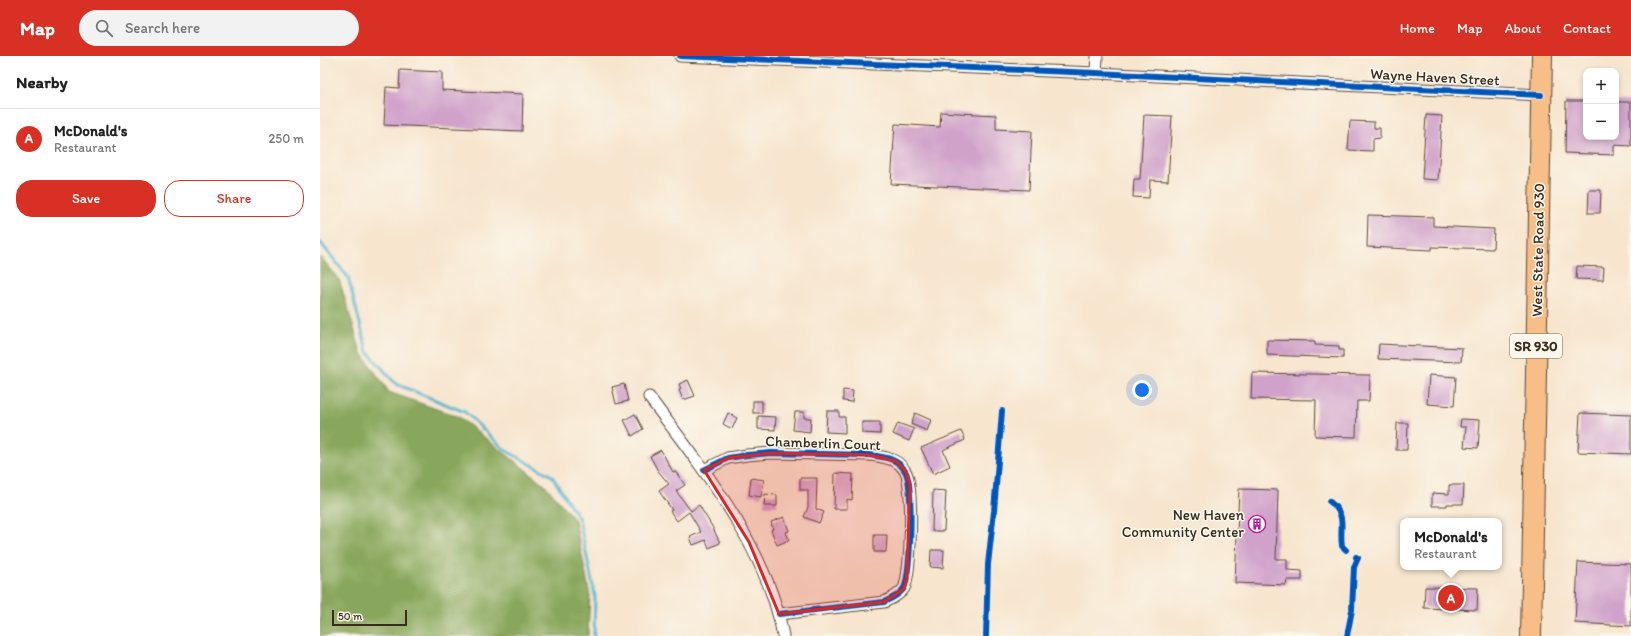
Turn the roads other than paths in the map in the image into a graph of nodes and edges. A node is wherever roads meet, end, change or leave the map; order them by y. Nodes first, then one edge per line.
1 (680, 56) edge
2 (1097, 56) edge
3 (1542, 56) edge
4 (793, 59) edge
5 (1096, 74) junction
6 (1541, 95) junction
7 (649, 397) dead end
8 (704, 470) junction
9 (779, 614) junction
10 (783, 636) edge
11 (1531, 636) edge

1 - 4 street, Wayne Haven Street
2 - 5 street
3 - 6 highway, West State Road 930 / SR 930
4 - 5 street, Wayne Haven Street
5 - 6 street, Wayne Haven Street
6 - 11 highway, West State Road 930 / SR 930
7 - 8 street
8 - 9 street
8 - 9 street, Chamberlin Court
9 - 10 street

